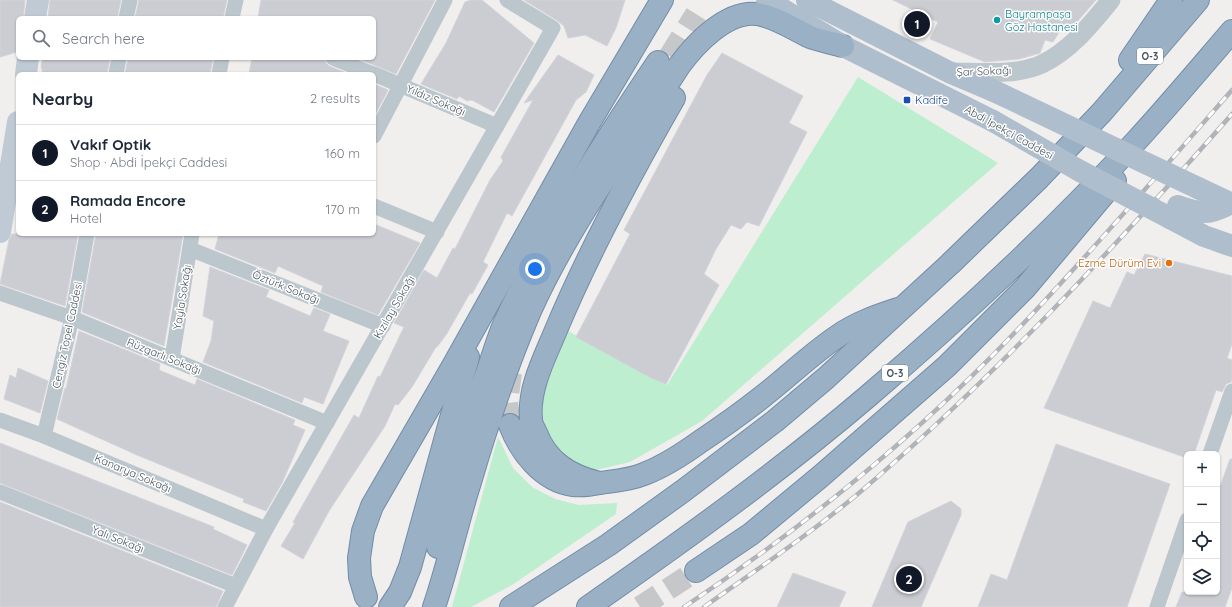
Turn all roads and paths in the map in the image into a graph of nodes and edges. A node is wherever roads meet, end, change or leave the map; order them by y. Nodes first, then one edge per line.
1 (38, 0) edge
2 (130, 0) edge
3 (236, 0) edge
4 (445, 0) edge
5 (507, 0) edge
6 (767, 0) edge
7 (807, 0) edge
8 (1111, 0) edge
9 (1171, 0) edge
10 (1198, 0) edge
11 (657, 4) edge
12 (35, 16) edge
13 (126, 16) edge
14 (232, 16) edge
15 (728, 21) junction
16 (1232, 31) edge
17 (843, 46) junction
18 (28, 60) edge
19 (119, 60) edge
20 (222, 60) edge
21 (338, 60) edge
22 (658, 62) tunnel mouth
23 (26, 72) edge
24 (116, 72) edge
25 (219, 72) edge
26 (369, 72) edge
27 (949, 72) junction
28 (376, 75) edge
29 (401, 85) junction
30 (1170, 103) junction
31 (1102, 112) junction
32 (497, 126) junction
33 (376, 132) edge
34 (16, 134) edge
35 (1232, 203) edge
36 (376, 207) edge
37 (1174, 212) junction
38 (0, 232) edge
39 (437, 232) junction
40 (87, 236) edge
41 (192, 236) edge
42 (1232, 246) edge
43 (190, 249) junction
44 (502, 275) junction
45 (0, 293) edge
46 (905, 307) junction
47 (72, 318) junction
48 (383, 326) junction
49 (172, 359) junction
50 (1232, 391) edge
51 (0, 420) edge
52 (327, 422) junction
53 (510, 425) tunnel mouth
54 (44, 436) junction
55 (1211, 451) edge
56 (599, 483) junction
57 (0, 492) edge
58 (1186, 523) edge
59 (266, 529) junction
60 (696, 571) tunnel mouth
61 (236, 586) junction
62 (366, 597) dead end
63 (225, 607) edge
64 (390, 607) edge
65 (426, 607) edge
66 (434, 607) edge
67 (511, 607) edge
68 (588, 607) edge
69 (1157, 607) edge

1 - 12 main road
2 - 13 street
3 - 14 street
4 - 29 street
5 - 32 street, Kızılay Sokağı
6 - 17 main road, Abdi İpekçi Caddesi
7 - 27 main road
8 - 27 street, Şar Sokağı
9 - 31 highway
10 - 31 highway, O-3
11 - 44 highway
15 - 17 highway
15 - 56 highway
15 - 66 highway
16 - 30 highway, O-3
17 - 37 main road, Abdi İpekçi Caddesi, bridge
18 - 23 main road
19 - 24 street
20 - 25 street
21 - 26 street, Yıldız Sokağı
22 - 65 highway
27 - 35 main road, bridge
28 - 29 street, Yıldız Sokağı
29 - 32 street, Yıldız Sokağı
29 - 33 street
30 - 60 highway
30 - 68 highway, O-3
31 - 46 highway, O-3
32 - 39 street, Kızılay Sokağı
34 - 38 main road
35 - 37 main road
36 - 39 street
37 - 42 main road, Abdi İpekçi Caddesi
39 - 48 street, Kızılay Sokağı
40 - 47 street, Cengiz Topel Caddesi
41 - 43 street, Yayla Sokağı
43 - 48 street, Öztürk Sokağı
43 - 49 street, Yayla Sokağı
44 - 62 highway
44 - 64 highway
45 - 47 street, Rüzgarlı Sokağı
46 - 56 highway
46 - 67 highway, O-3
47 - 49 street, Rüzgarlı Sokağı
47 - 54 street, Cengiz Topel Caddesi
48 - 52 street, Kızılay Sokağı
49 - 52 street, Rüzgarlı Sokağı
50 - 55 street
51 - 54 street, Kanarya Sokağı
52 - 59 street, Kızılay Sokağı
53 - 56 highway
54 - 59 street, Kanarya Sokağı
57 - 61 street, Yalı Sokağı
58 - 69 street
59 - 61 street, Kızılay Sokağı
61 - 63 street, Kızılay Sokağı

